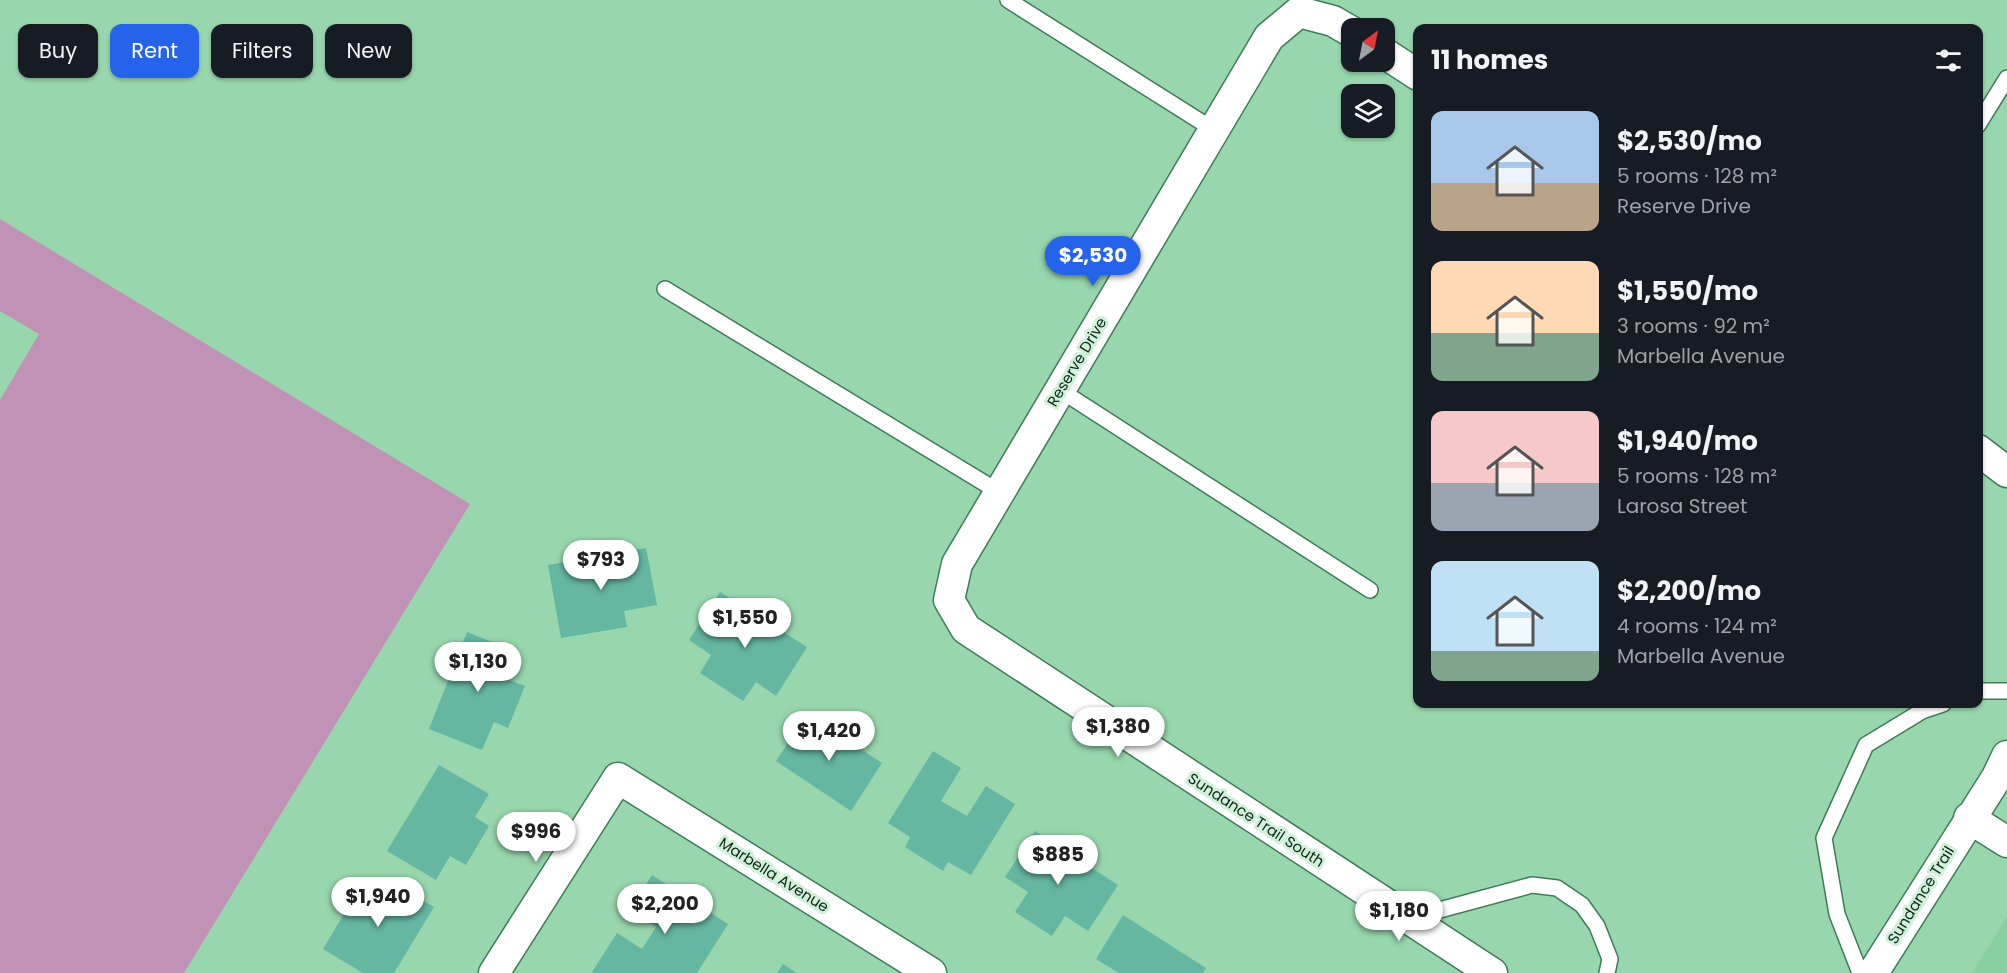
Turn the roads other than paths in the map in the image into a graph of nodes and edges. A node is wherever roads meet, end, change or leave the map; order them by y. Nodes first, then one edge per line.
1 (1008, 0) edge
2 (1341, 25) edge
3 (1395, 60) edge
4 (1413, 72) edge
5 (2007, 78) edge
6 (1983, 117) edge
7 (1214, 130) junction
8 (665, 289) dead end
9 (1060, 390) junction
10 (1983, 454) edge
11 (2007, 472) edge
12 (999, 492) junction
13 (1370, 590) dead end
14 (949, 600) joint
15 (1983, 691) edge
16 (2007, 691) edge
17 (1931, 708) edge
18 (2004, 772) edge
19 (1969, 818) junction
20 (2007, 842) edge
21 (1407, 918) junction
22 (494, 973) edge
23 (931, 973) edge
24 (1492, 973) edge
25 (1606, 973) edge
26 (1860, 973) edge
27 (1873, 973) edge

1 - 7 lane
2 - 7 street, Reserve Drive
3 - 4 street
5 - 6 lane
7 - 9 street, Reserve Drive
8 - 12 lane
9 - 12 street, Reserve Drive
9 - 13 lane
10 - 11 street
12 - 14 street, Reserve Drive
14 - 21 street, Sundance Trail South
15 - 16 lane
17 - 26 lane
18 - 19 street, Sundance Trail
19 - 20 street
19 - 27 street, Sundance Trail
21 - 24 street
21 - 25 lane
22 - 23 street, Marbella Avenue

